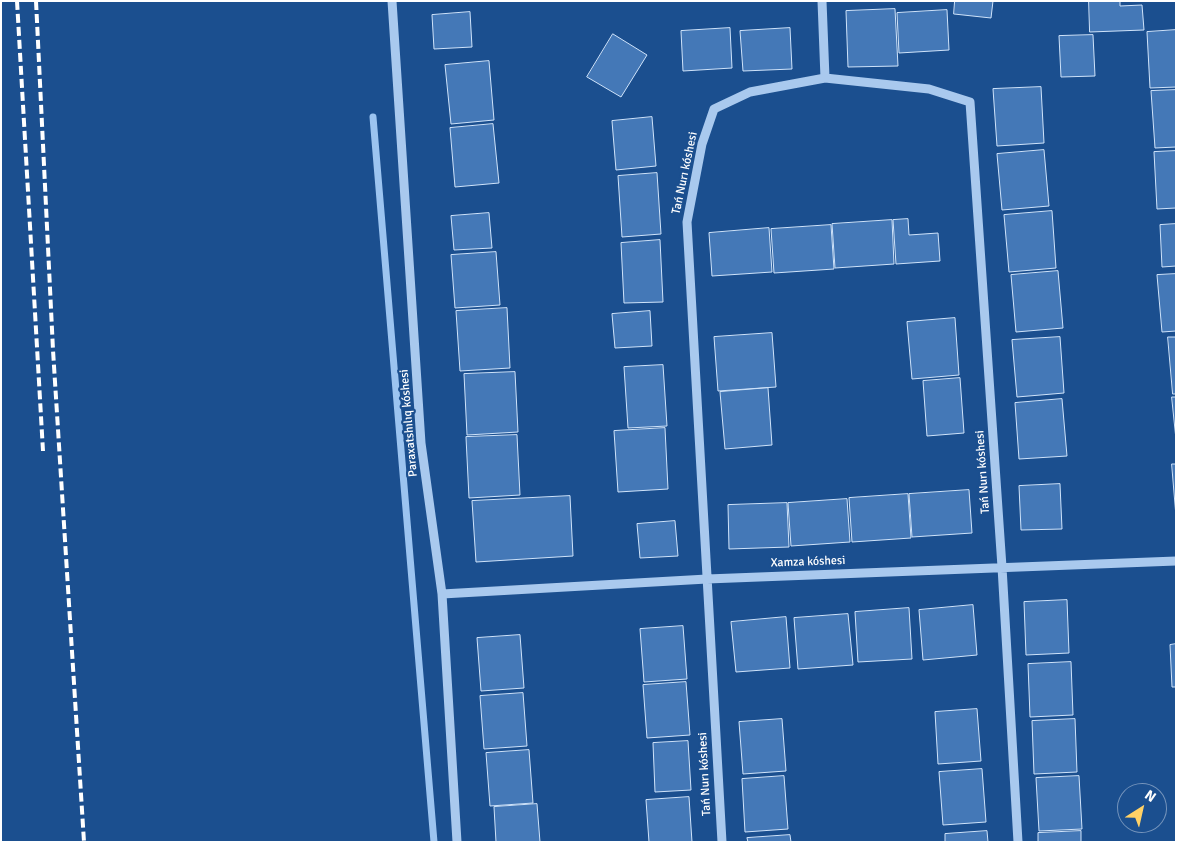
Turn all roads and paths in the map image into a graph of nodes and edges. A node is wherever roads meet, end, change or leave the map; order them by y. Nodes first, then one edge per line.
1 (392, 1) edge
2 (822, 1) edge
3 (825, 78) junction
4 (1176, 561) edge
5 (1002, 567) junction
6 (708, 579) junction
7 (442, 594) junction
8 (457, 842) edge
9 (722, 842) edge
10 (1018, 842) edge

1 - 7 street, Paraxatshılıq kóshesi
2 - 3 street
3 - 5 street, Tań Nurı kóshesi
3 - 6 street, Tań Nurı kóshesi
4 - 5 street, Xamza kóshesi
5 - 6 street, Xamza kóshesi
5 - 10 street, Tań Nurı kóshesi
6 - 7 street, Xamza kóshesi
6 - 9 street, Tań Nurı kóshesi
7 - 8 street, Paraxatshılıq kóshesi

